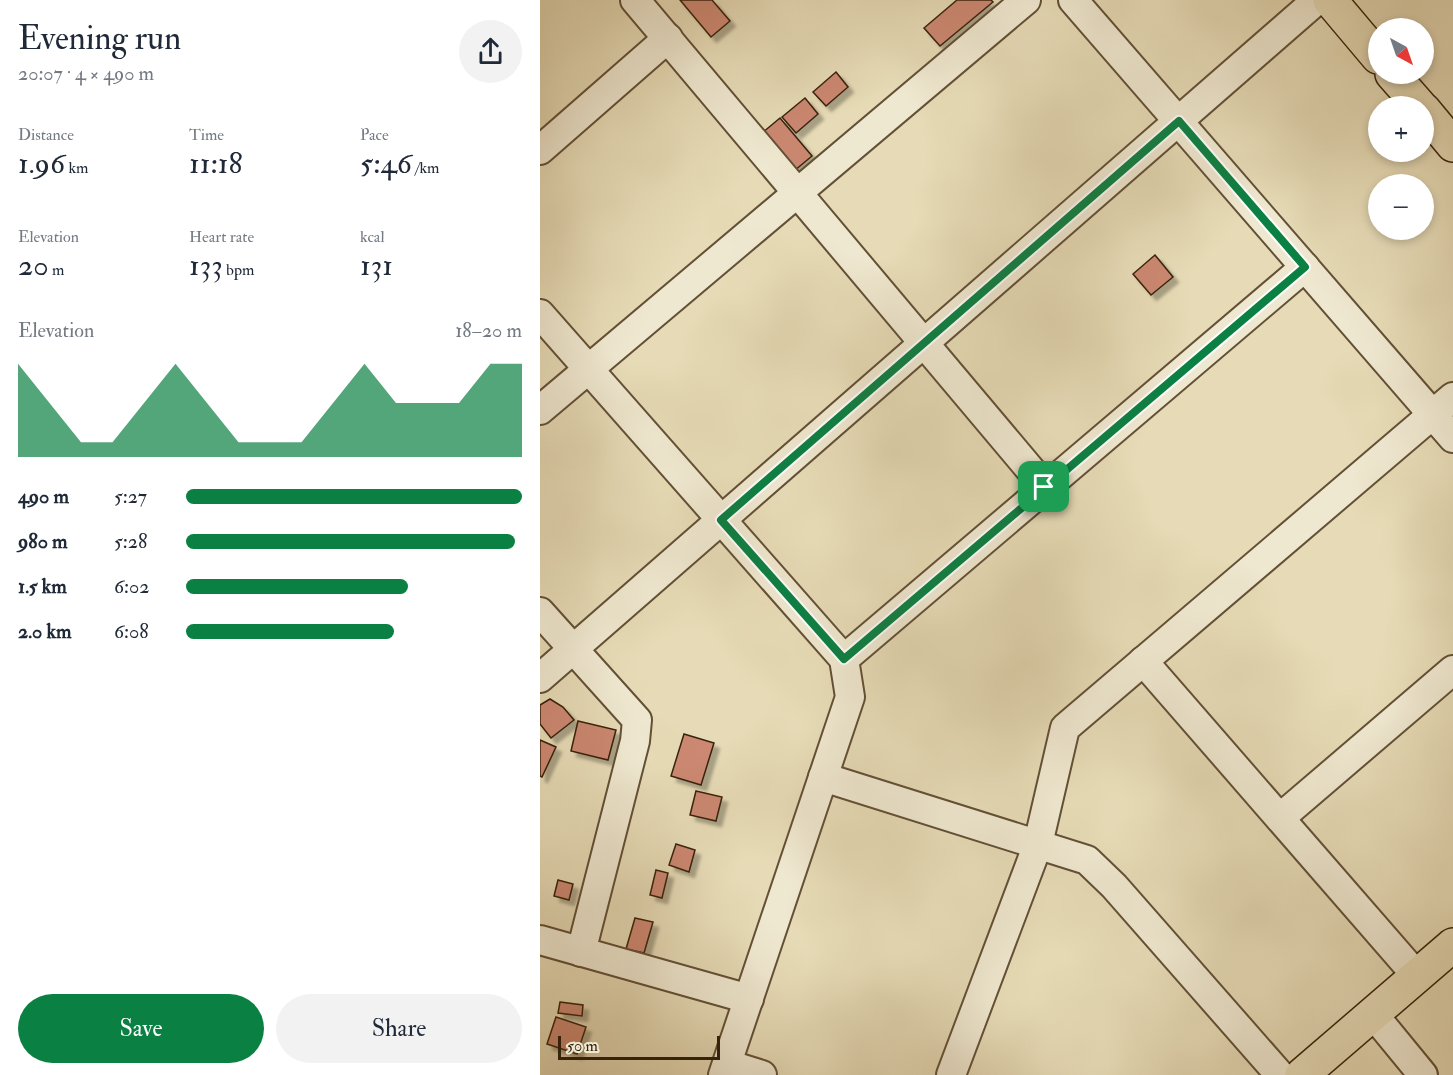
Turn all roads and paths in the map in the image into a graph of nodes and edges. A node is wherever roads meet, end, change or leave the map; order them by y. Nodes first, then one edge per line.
1 (635, 0) edge
2 (1026, 0) edge
3 (1073, 0) edge
4 (1317, 0) edge
5 (1330, 0) edge
6 (668, 39) junction
7 (1368, 45) edge
8 (1401, 84) edge
9 (1411, 96) edge
10 (1179, 121) junction
11 (1434, 121) edge
12 (1452, 142) edge
13 (540, 150) edge
14 (797, 193) junction
15 (1305, 267) junction
16 (540, 314) edge
17 (924, 343) junction
18 (588, 369) junction
19 (1443, 405) edge
20 (540, 410) edge
21 (1453, 438) edge
22 (1044, 487) junction
23 (721, 520) junction
24 (540, 612) edge
25 (573, 649) junction
26 (844, 659) junction
27 (1143, 662) junction
28 (1453, 670) edge
29 (540, 678) edge
30 (823, 777) junction
31 (1280, 818) junction
32 (1038, 844) junction
33 (540, 940) edge
34 (1453, 945) edge
35 (581, 952) junction
36 (1417, 976) junction
37 (749, 999) junction
38 (1372, 1014) junction
39 (725, 1070) edge
40 (762, 1075) edge
41 (951, 1075) edge
42 (1280, 1075) edge
43 (1302, 1075) edge
44 (1423, 1075) edge

1 - 6 street
2 - 14 street
3 - 10 street
4 - 10 street
5 - 7 main road
6 - 13 street
6 - 14 street
8 - 9 main road
10 - 15 street
10 - 17 street
11 - 12 main road
14 - 17 street
14 - 18 street
15 - 19 street
15 - 22 street
16 - 18 street
17 - 22 street
17 - 23 street
18 - 20 street
18 - 23 street
19 - 21 street
19 - 27 street
22 - 26 street
23 - 25 street
23 - 26 street
24 - 25 street
25 - 29 street
25 - 35 street
26 - 30 street
27 - 31 street
27 - 32 street
28 - 31 street
30 - 32 street
30 - 37 street
31 - 36 street
32 - 41 street
32 - 42 street
33 - 35 street
34 - 36 main road
35 - 37 street
36 - 38 main road
37 - 39 street
38 - 43 main road
38 - 44 street
39 - 40 street

